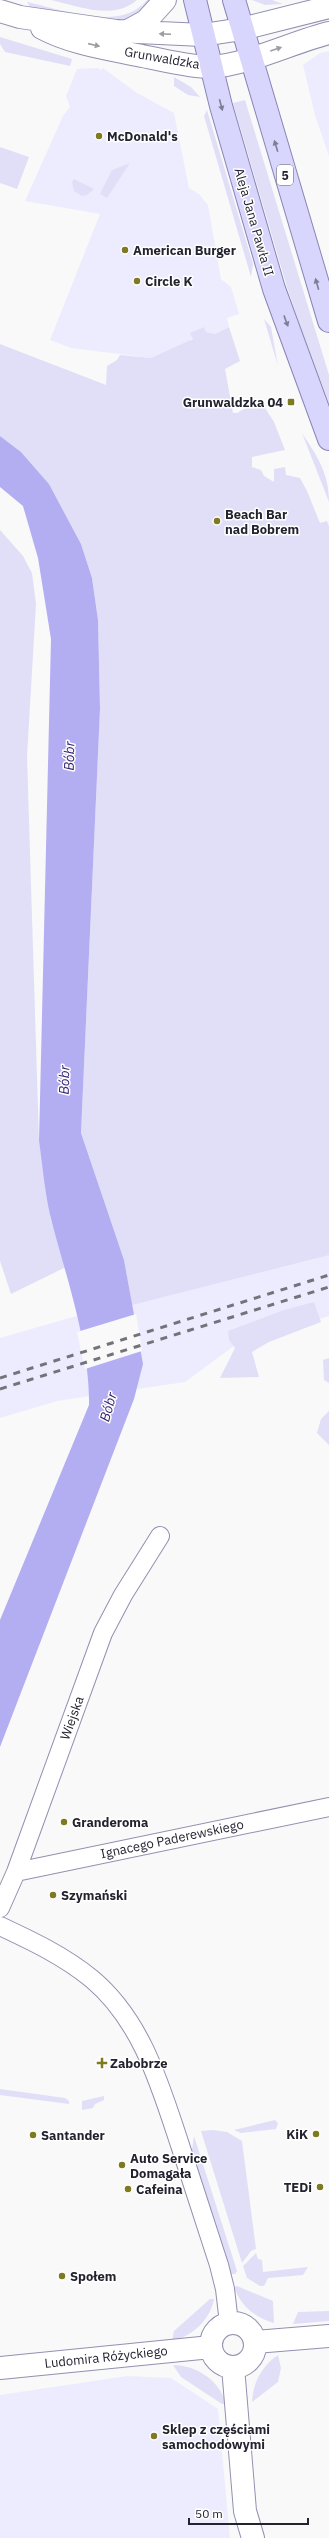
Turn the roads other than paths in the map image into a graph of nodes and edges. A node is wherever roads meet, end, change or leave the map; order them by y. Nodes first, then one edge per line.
1 (165, 0) edge
2 (195, 0) edge
3 (234, 0) edge
4 (329, 8) edge
5 (10, 14) edge
6 (242, 29) junction
7 (126, 32) junction
8 (329, 33) edge
9 (203, 35) junction
10 (250, 58) junction
11 (212, 67) junction
12 (329, 321) edge
13 (329, 439) edge
14 (160, 1536) dead end
15 (329, 1807) edge
16 (16, 1872) junction
17 (0, 1908) edge
18 (0, 1926) edge
19 (229, 2323) junction
20 (329, 2336) edge
21 (255, 2342) junction
22 (211, 2347) junction
23 (233, 2367) junction
24 (0, 2368) edge
25 (253, 2538) edge

1 - 7 street, Grunwaldzka
2 - 9 main road, Aleja Jana Pawła II
3 - 6 main road, 5
4 - 6 street, Grunwaldzka
5 - 7 street, Grunwaldzka
5 -> 11 street, Grunwaldzka
6 - 9 street, Grunwaldzka
6 - 10 main road, 5
9 -> 7 street, Grunwaldzka
10 -> 8 street, Grunwaldzka
9 - 11 main road, Aleja Jana Pawła II
10 - 11 street, Grunwaldzka
12 -> 10 main road, 5
11 -> 13 main road, Aleja Jana Pawła II
14 - 16 street, Wiejska
15 - 16 street, Ignacego Paderewskiego
16 - 17 street, Wiejska
18 - 19 street
19 - 21 street
19 - 22 street
20 - 21 street
21 - 23 street
22 - 23 street
22 - 24 street, Ludomira Różyckiego
23 - 25 street

